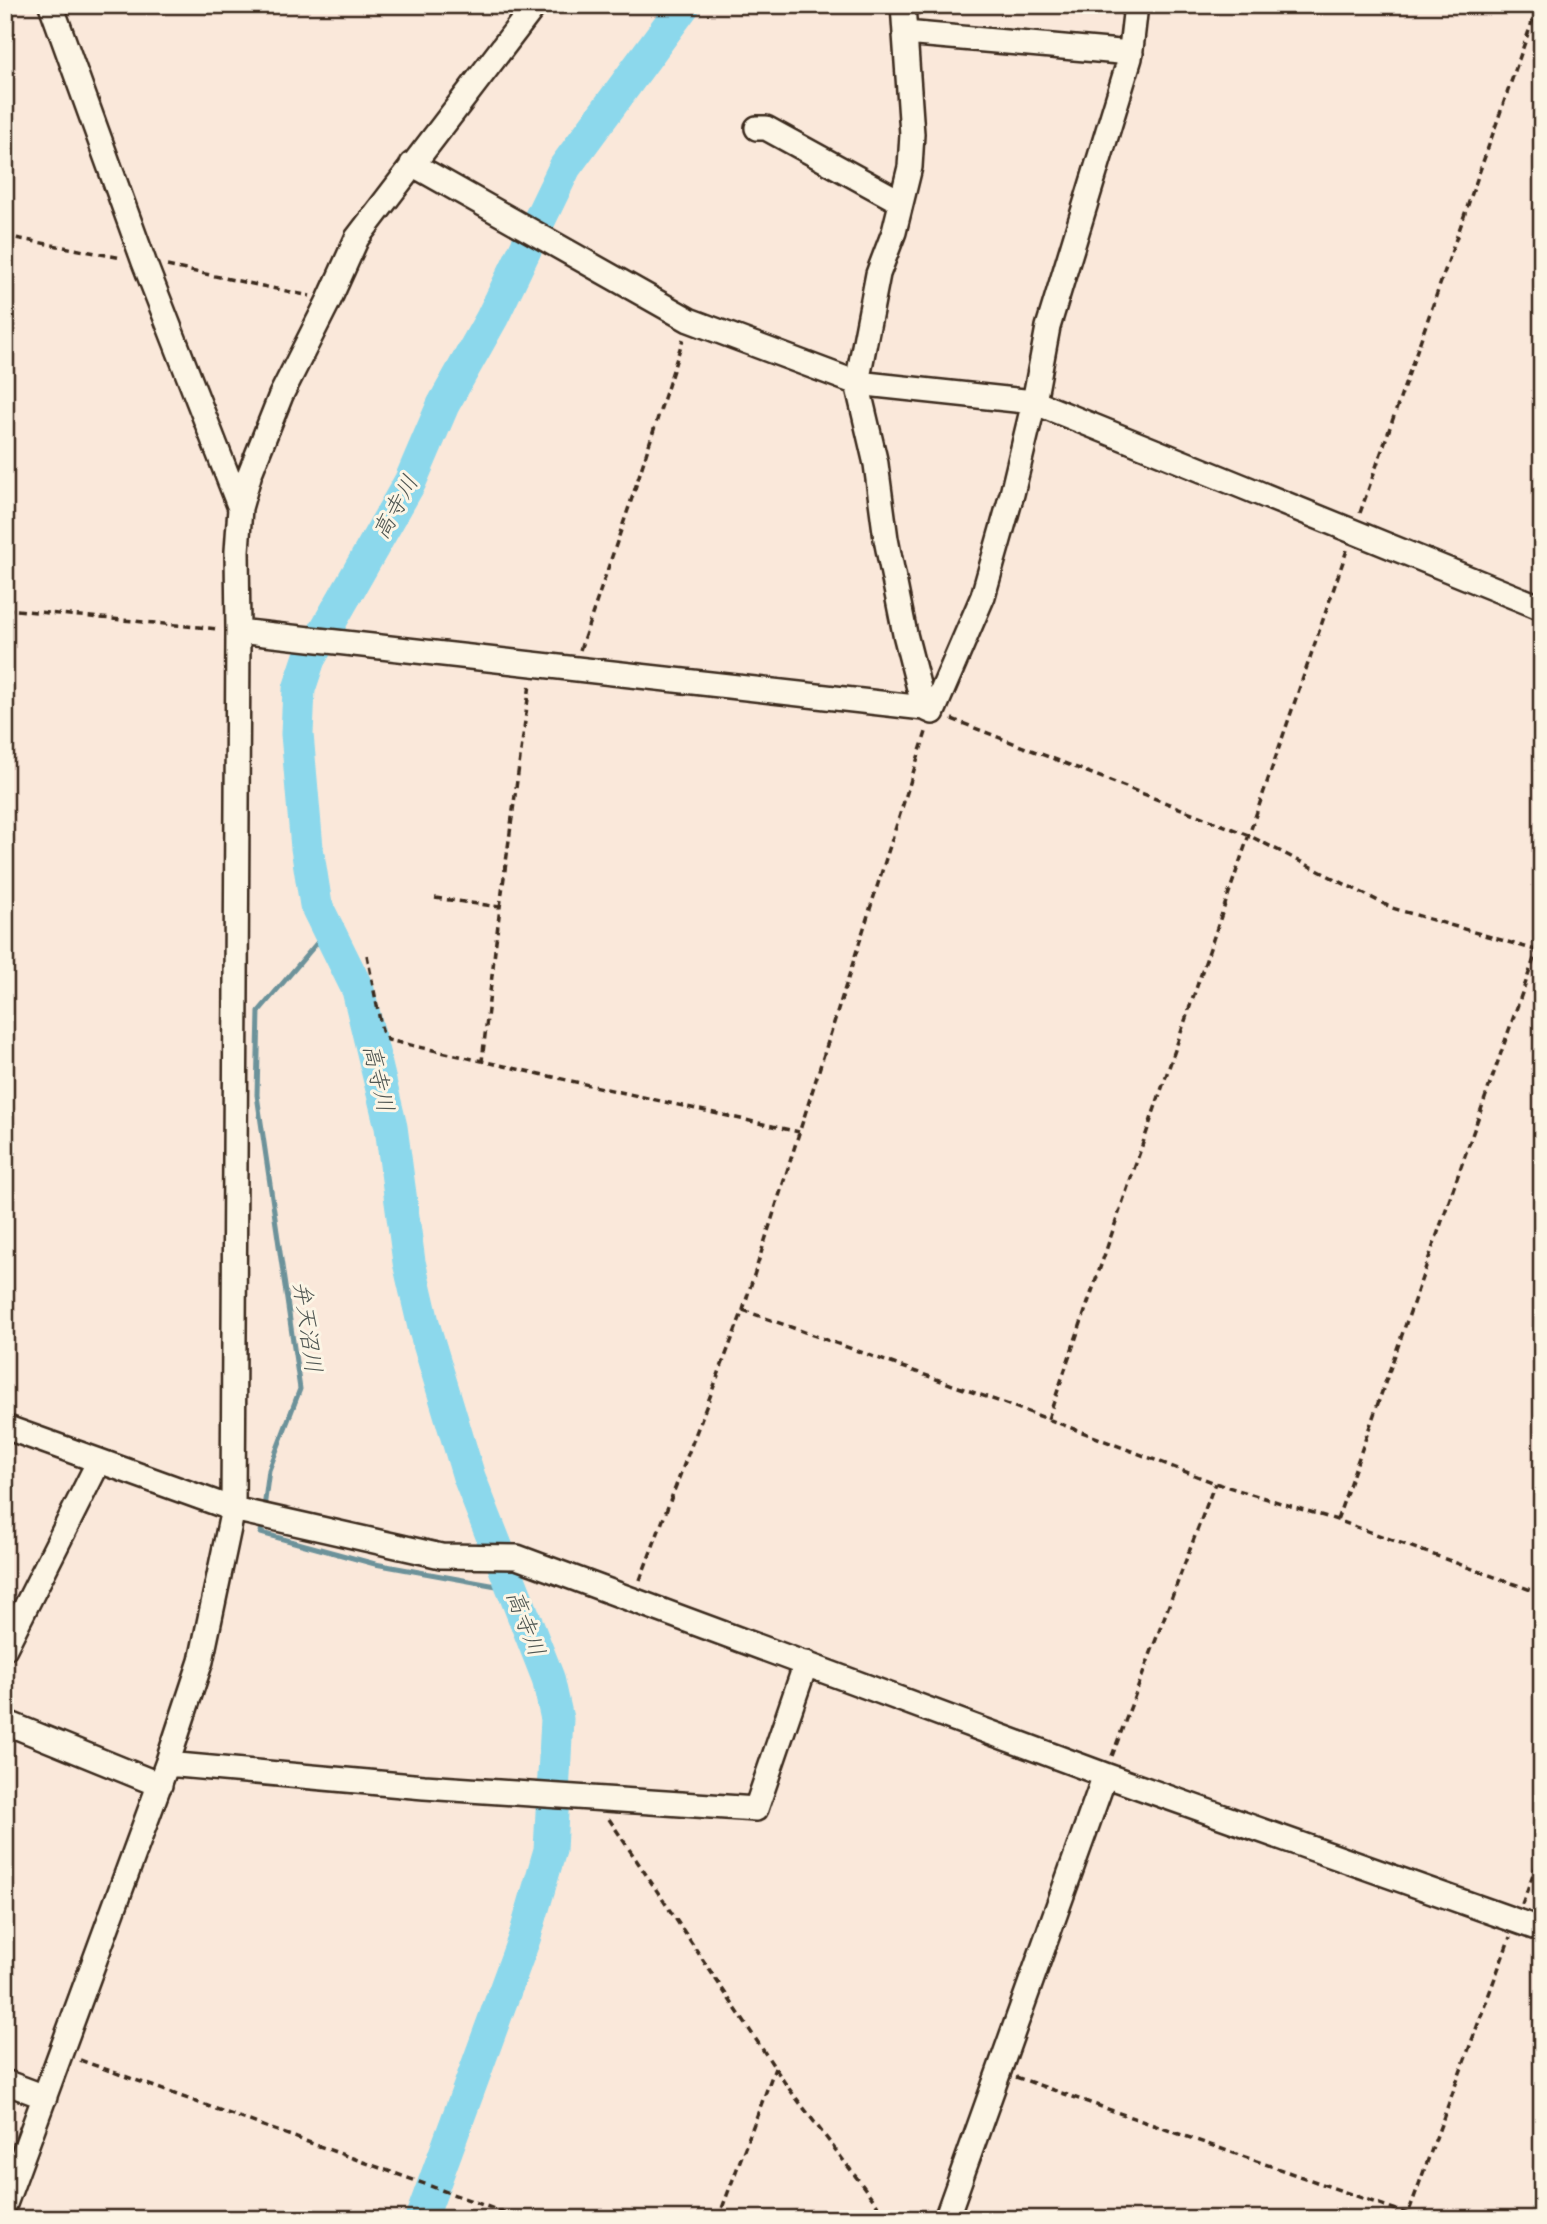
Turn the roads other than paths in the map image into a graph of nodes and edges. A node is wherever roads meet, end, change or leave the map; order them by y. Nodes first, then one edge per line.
1 (51, 5) edge
2 (535, 5) edge
3 (903, 5) edge
4 (1136, 5) edge
5 (905, 33) junction
6 (1131, 53) junction
7 (757, 128) dead end
8 (412, 164) junction
9 (901, 202) junction
10 (858, 383) junction
11 (1034, 402) junction
12 (240, 508) junction
13 (1542, 608) edge
14 (238, 631) junction
15 (928, 710) junction
16 (5, 1427) edge
17 (99, 1461) junction
18 (233, 1509) junction
19 (5, 1648) edge
20 (806, 1663) junction
21 (5, 1722) edge
22 (164, 1774) junction
23 (1105, 1775) junction
24 (1542, 1930) edge
25 (5, 2082) edge
26 (46, 2097) junction
27 (5, 2204) edge
28 (946, 2219) edge

1 - 12 street
2 - 8 street
3 - 5 street
4 - 6 street
5 - 6 street
5 - 9 street
6 - 11 street
7 - 9 street
8 - 10 street
8 - 12 street
9 - 10 street
10 - 11 street
10 - 15 street
11 - 13 street
11 - 15 street
12 - 14 street
14 - 15 street
14 - 18 street
16 - 17 street
17 - 18 street
17 - 19 street
18 - 20 street
18 - 22 street
20 - 22 street
20 - 23 street
21 - 22 street
22 - 26 street
23 - 24 street
23 - 28 street
25 - 26 street
26 - 27 street

